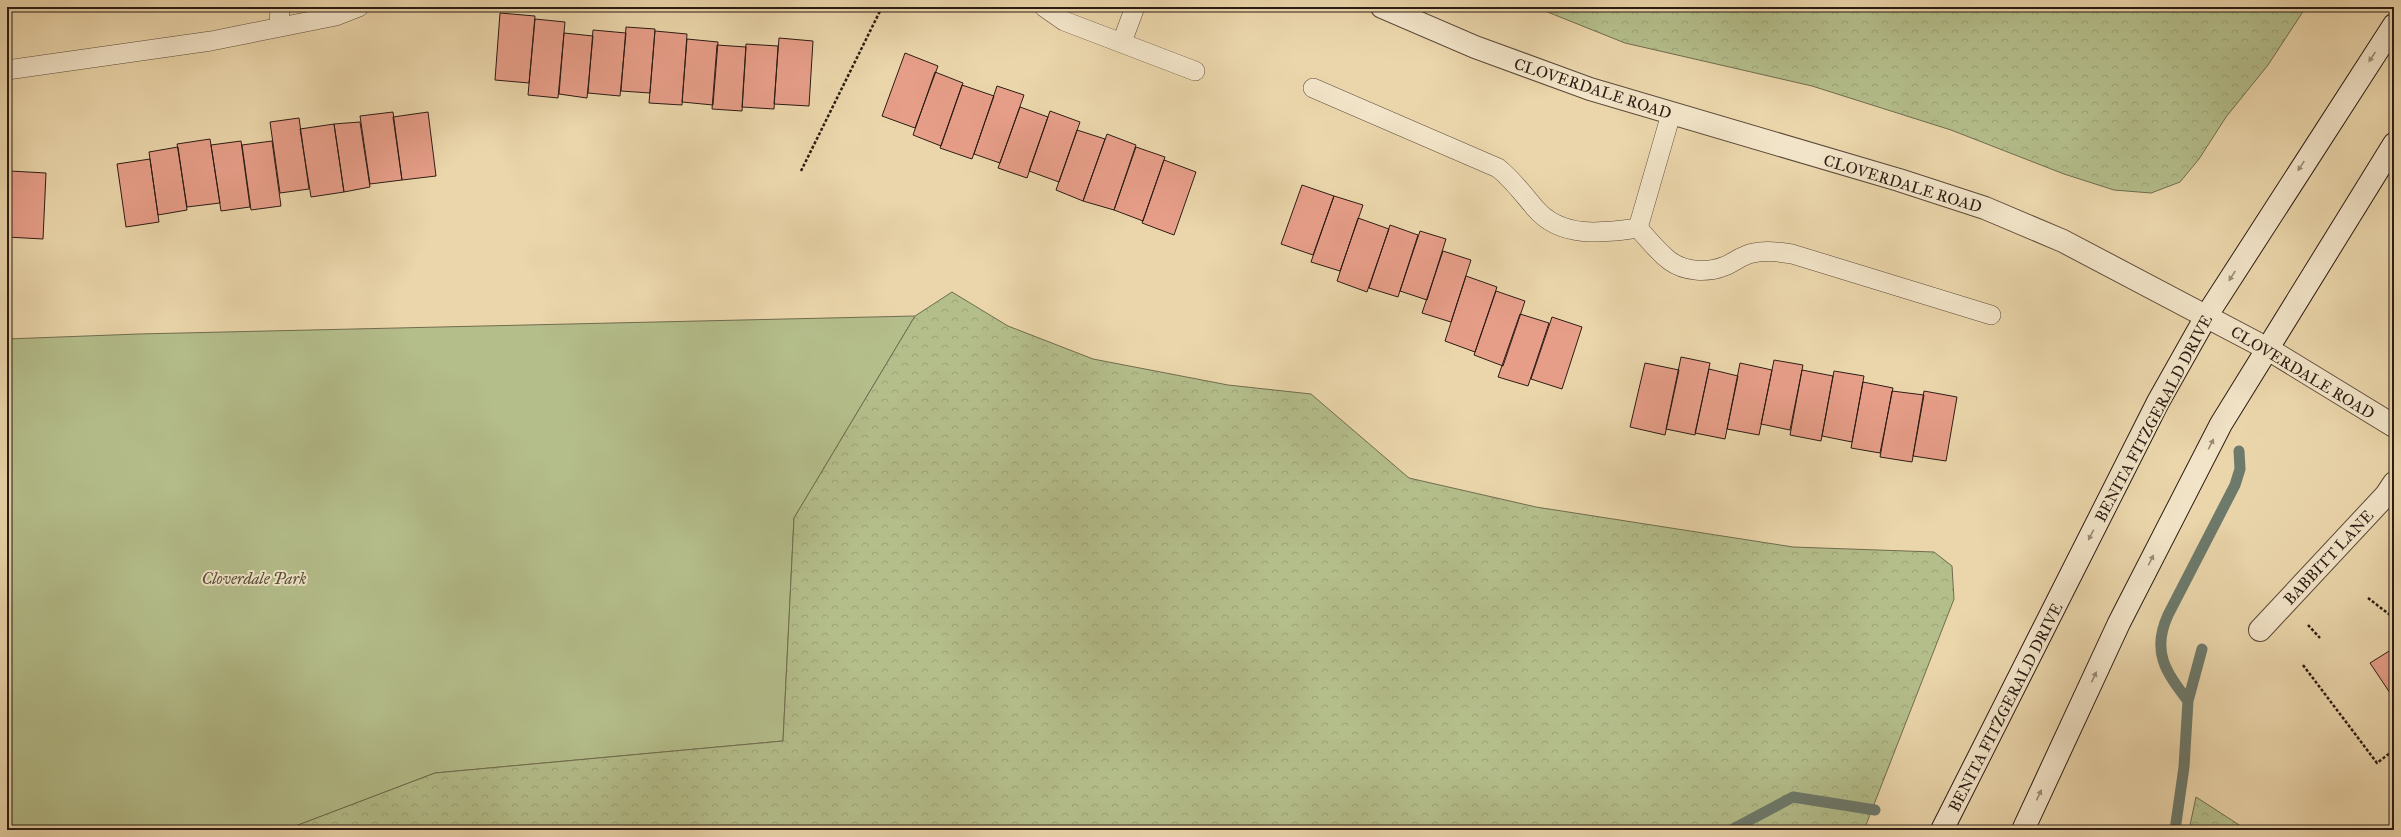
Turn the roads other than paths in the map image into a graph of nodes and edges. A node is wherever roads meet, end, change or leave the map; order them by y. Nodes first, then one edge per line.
1 (280, 7) edge
2 (359, 7) edge
3 (1044, 7) edge
4 (1135, 7) edge
5 (1382, 7) edge
6 (2394, 25) edge
7 (279, 27) junction
8 (1122, 42) junction
9 (7, 70) edge
10 (1195, 71) dead end
11 (1313, 88) dead end
12 (1671, 114) junction
13 (2394, 144) edge
14 (1638, 228) junction
15 (1991, 315) dead end
16 (2207, 315) junction
17 (2268, 349) junction
18 (2394, 426) edge
19 (2394, 483) edge
20 (2260, 630) dead end
21 (1942, 830) edge
22 (2023, 830) edge

1 - 7 lane
2 - 7 lane
3 - 8 lane
4 - 8 lane
5 - 12 main road, CLOVERDALE ROAD
6 -> 16 main road, BENITA FITZGERALD DRIVE
7 - 9 lane
8 - 10 lane
11 - 14 lane
12 - 14 lane
12 - 16 main road, CLOVERDALE ROAD
13 - 17 main road
14 - 15 lane
16 - 17 main road, CLOVERDALE ROAD
16 -> 21 main road, BENITA FITZGERALD DRIVE
17 - 18 main road, CLOVERDALE ROAD
22 -> 17 main road
19 - 20 main road, BABBITT LANE

